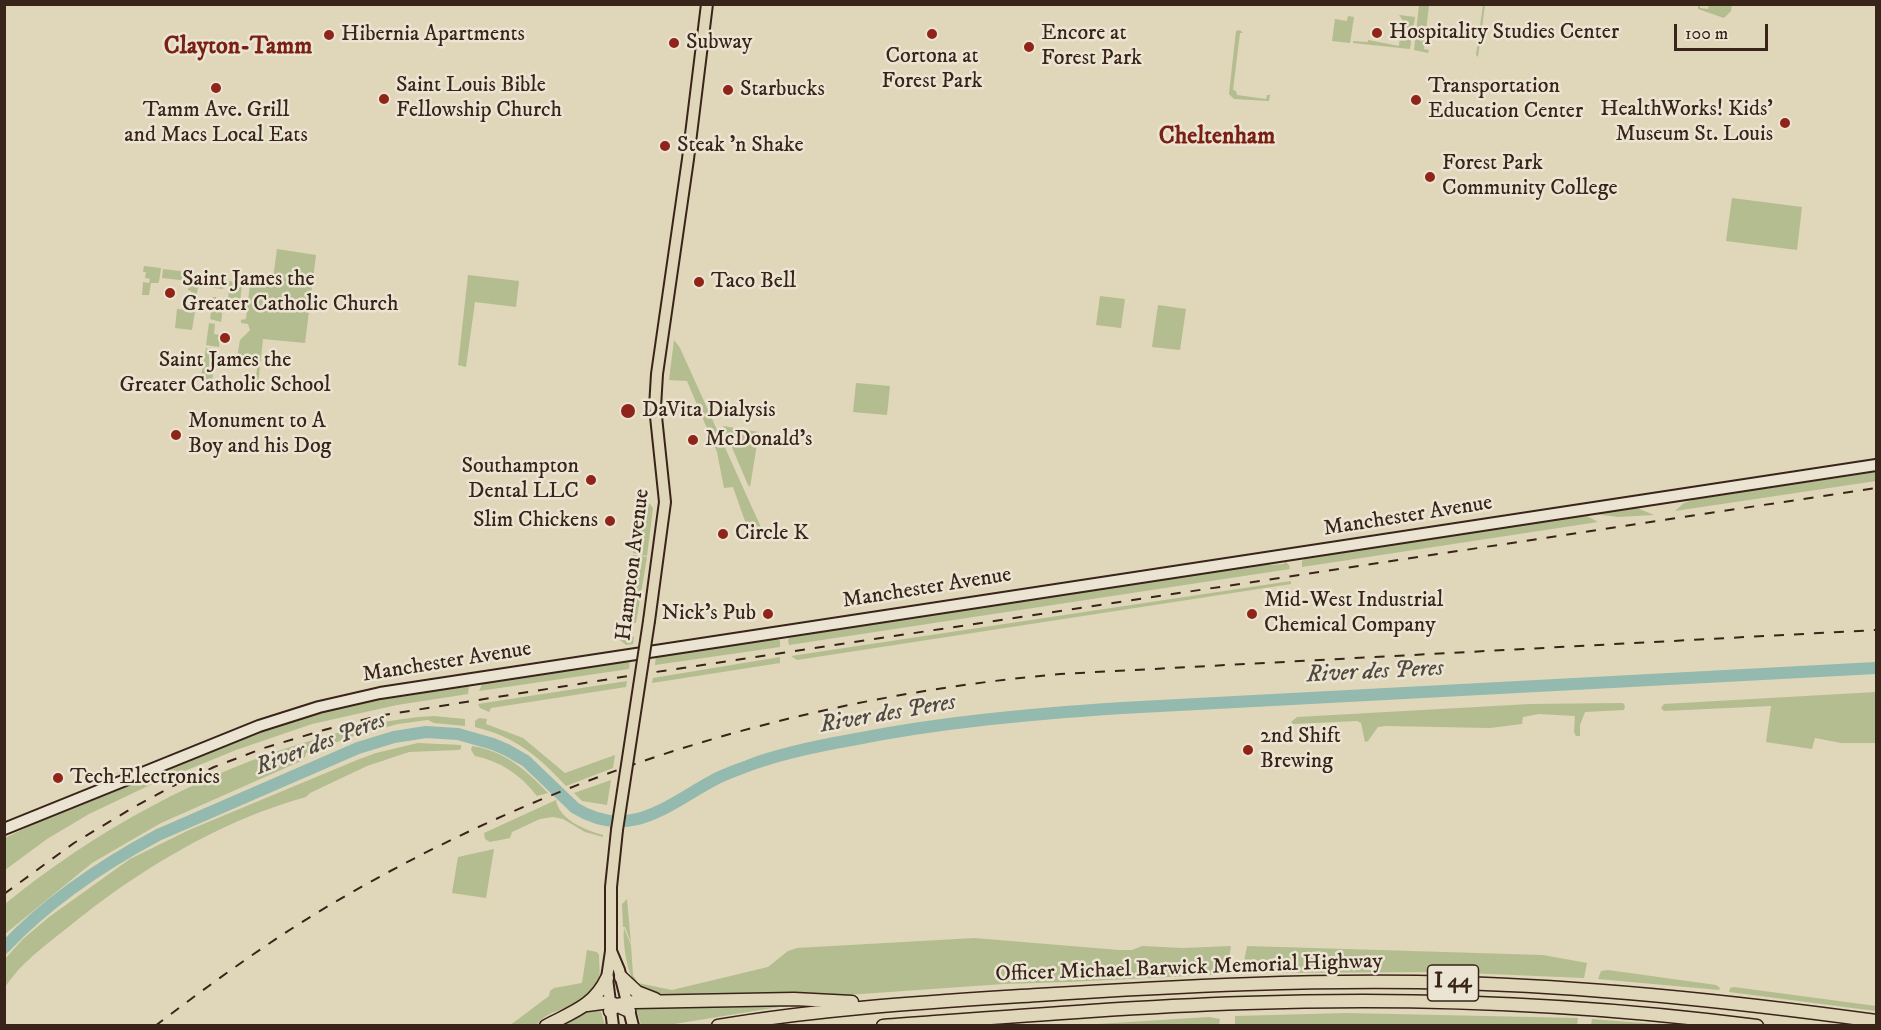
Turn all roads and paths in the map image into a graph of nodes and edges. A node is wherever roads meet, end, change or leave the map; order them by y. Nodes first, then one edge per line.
1 (707, 4) edge
2 (1876, 465) edge
3 (4, 829) edge
4 (611, 951) junction
5 (621, 977) junction
6 (607, 978) junction
7 (674, 1001) junction
8 (585, 1005) junction
9 (889, 1005) junction
10 (618, 1006) junction
11 (1876, 1021) edge
12 (918, 1024) edge
13 (546, 1026) edge
14 (614, 1026) edge
15 (633, 1026) edge
16 (718, 1026) edge
17 (884, 1026) edge
18 (1757, 1026) edge

1 - 4 main road, Hampton Avenue, bridge
2 - 3 main road, Manchester Avenue
4 - 5 main road, Hampton Avenue
4 - 6 main road, Hampton Avenue
5 - 7 highway
5 - 10 main road, Hampton Avenue
6 - 8 highway
6 - 10 main road, Hampton Avenue
7 - 9 highway
7 - 10 highway
8 - 10 highway
8 - 13 highway
9 - 11 highway, Officer Michael Barwick Memorial Highway / I 44
9 - 16 highway, Officer Michael Barwick Memorial Highway / I 44
10 - 14 main road, Hampton Avenue
10 - 15 main road, Hampton Avenue
12 - 17 highway, Officer Michael Barwick Memorial Highway / I 44
12 - 18 highway, Officer Michael Barwick Memorial Highway / I 44

